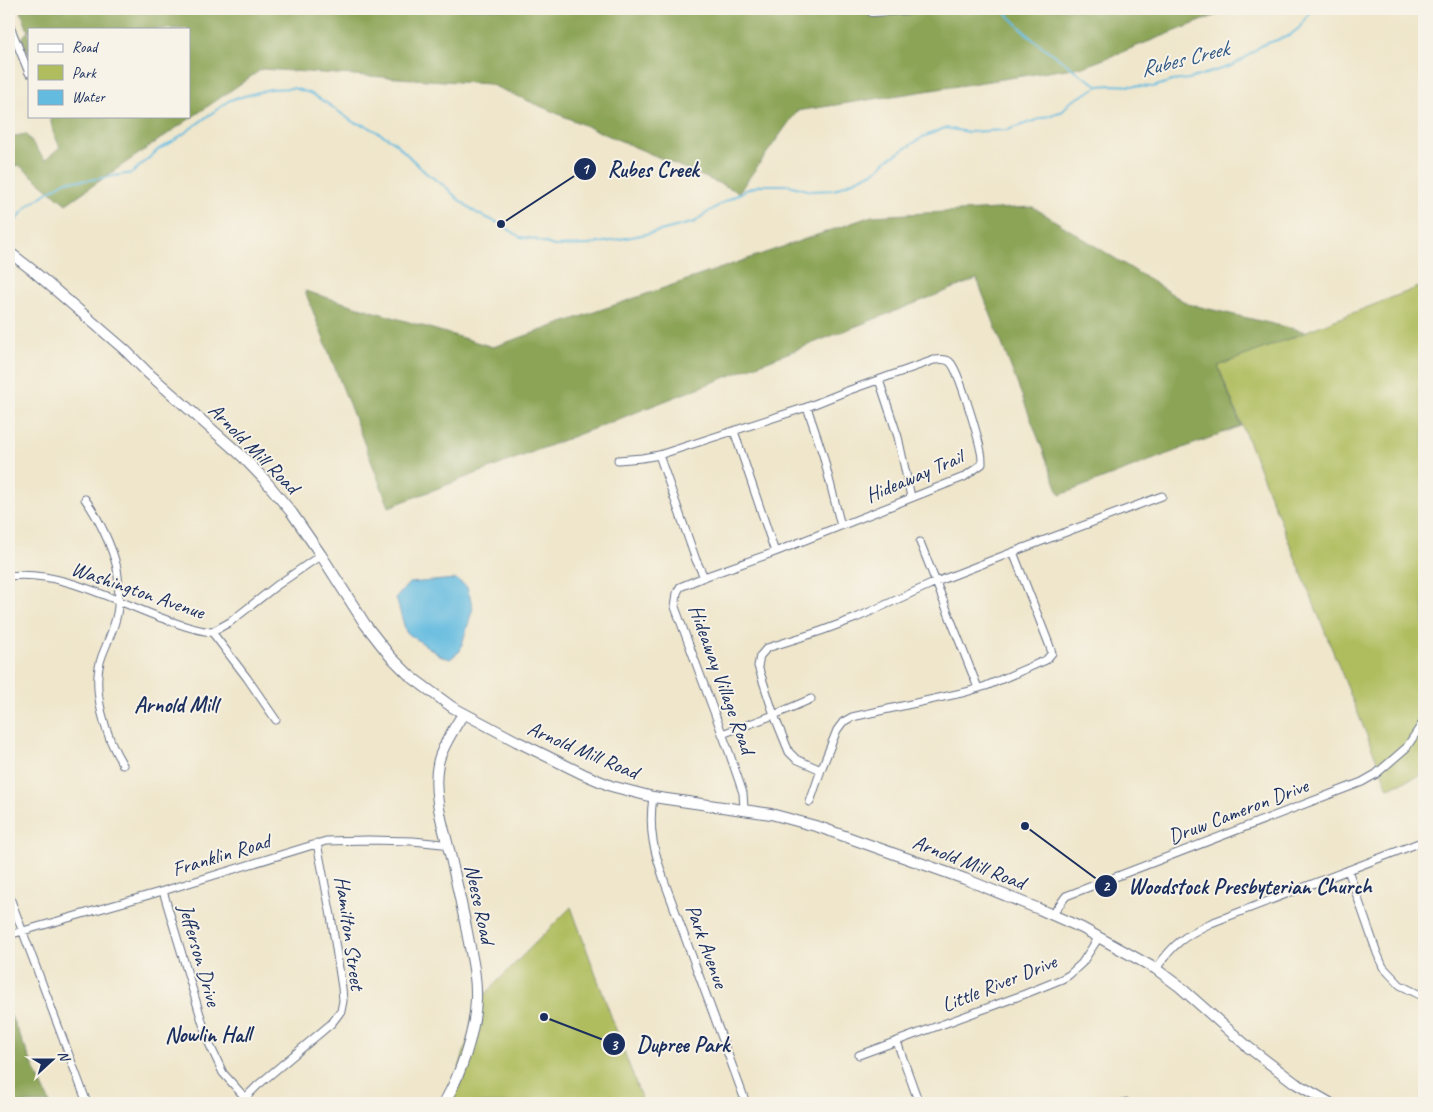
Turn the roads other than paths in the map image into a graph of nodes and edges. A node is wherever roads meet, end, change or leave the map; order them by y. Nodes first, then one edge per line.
1 (909, 9) edge
2 (872, 11) dead end
3 (9, 24) edge
4 (28, 71) edge
5 (9, 252) edge
6 (879, 380) junction
7 (807, 407) junction
8 (734, 431) junction
9 (659, 455) junction
10 (618, 460) dead end
11 (1162, 496) dead end
12 (911, 497) junction
13 (85, 499) dead end
14 (841, 526) junction
15 (920, 542) dead end
16 (775, 552) junction
17 (1013, 552) junction
18 (321, 555) junction
19 (9, 576) edge
20 (704, 577) junction
21 (936, 582) junction
22 (118, 601) junction
23 (212, 632) junction
24 (978, 688) junction
25 (811, 699) dead end
26 (463, 714) junction
27 (774, 715) junction
28 (276, 720) dead end
29 (1424, 721) edge
30 (722, 734) junction
31 (123, 765) dead end
32 (821, 770) junction
33 (653, 797) junction
34 (810, 802) dead end
35 (744, 809) junction
36 (1424, 841) edge
37 (317, 843) junction
38 (447, 843) junction
39 (1348, 870) junction
40 (163, 891) junction
41 (9, 895) edge
42 (1052, 915) junction
43 (23, 931) junction
44 (9, 935) edge
45 (1099, 936) junction
46 (1156, 969) junction
47 (1424, 997) edge
48 (897, 1042) junction
49 (860, 1055) dead end
50 (246, 1102) edge
51 (87, 1103) edge
52 (444, 1103) edge
53 (746, 1103) edge
54 (919, 1103) edge
55 (1330, 1103) edge

1 - 2 main road
3 - 4 street
5 - 18 main road, Arnold Mill Road
6 - 7 street, Hideaway Trail
6 - 12 street
6 - 12 street, Hideaway Trail
7 - 8 street, Hideaway Trail
7 - 14 street
8 - 9 street, Hideaway Trail
8 - 16 street
9 - 10 street, Hideaway Trail
9 - 20 street
11 - 17 street
12 - 14 street, Hideaway Trail
13 - 22 street
14 - 16 street, Hideaway Trail
15 - 21 street
16 - 20 street, Hideaway Trail
17 - 21 street
17 - 24 street
18 - 23 street, Washington Avenue
18 - 26 main road, Arnold Mill Road
19 - 22 street, Washington Avenue
20 - 30 street, Hideaway Village Road
21 - 24 street
21 - 27 street
22 - 23 street, Washington Avenue
22 - 31 street
23 - 28 street
24 - 32 street
25 - 27 street
26 - 33 main road, Arnold Mill Road
26 - 38 main road, Neese Road
27 - 30 street
27 - 32 street
29 - 42 street, Druw Cameron Drive
30 - 35 street, Hideaway Village Road
32 - 34 street
33 - 35 main road, Arnold Mill Road
33 - 53 street, Park Avenue
35 - 42 main road, Arnold Mill Road
36 - 39 street
37 - 38 street, Franklin Road
37 - 40 street, Franklin Road
37 - 50 street, Hamilton Street
38 - 52 main road, Neese Road
39 - 46 street
39 - 47 street
40 - 43 street, Franklin Road
40 - 50 street, Jefferson Drive
41 - 43 street
42 - 45 main road, Arnold Mill Road
43 - 44 street, Franklin Road
43 - 51 street
45 - 46 main road, Arnold Mill Road
45 - 48 street, Little River Drive
46 - 55 main road, Arnold Mill Road
48 - 49 street, Little River Drive
48 - 54 street

